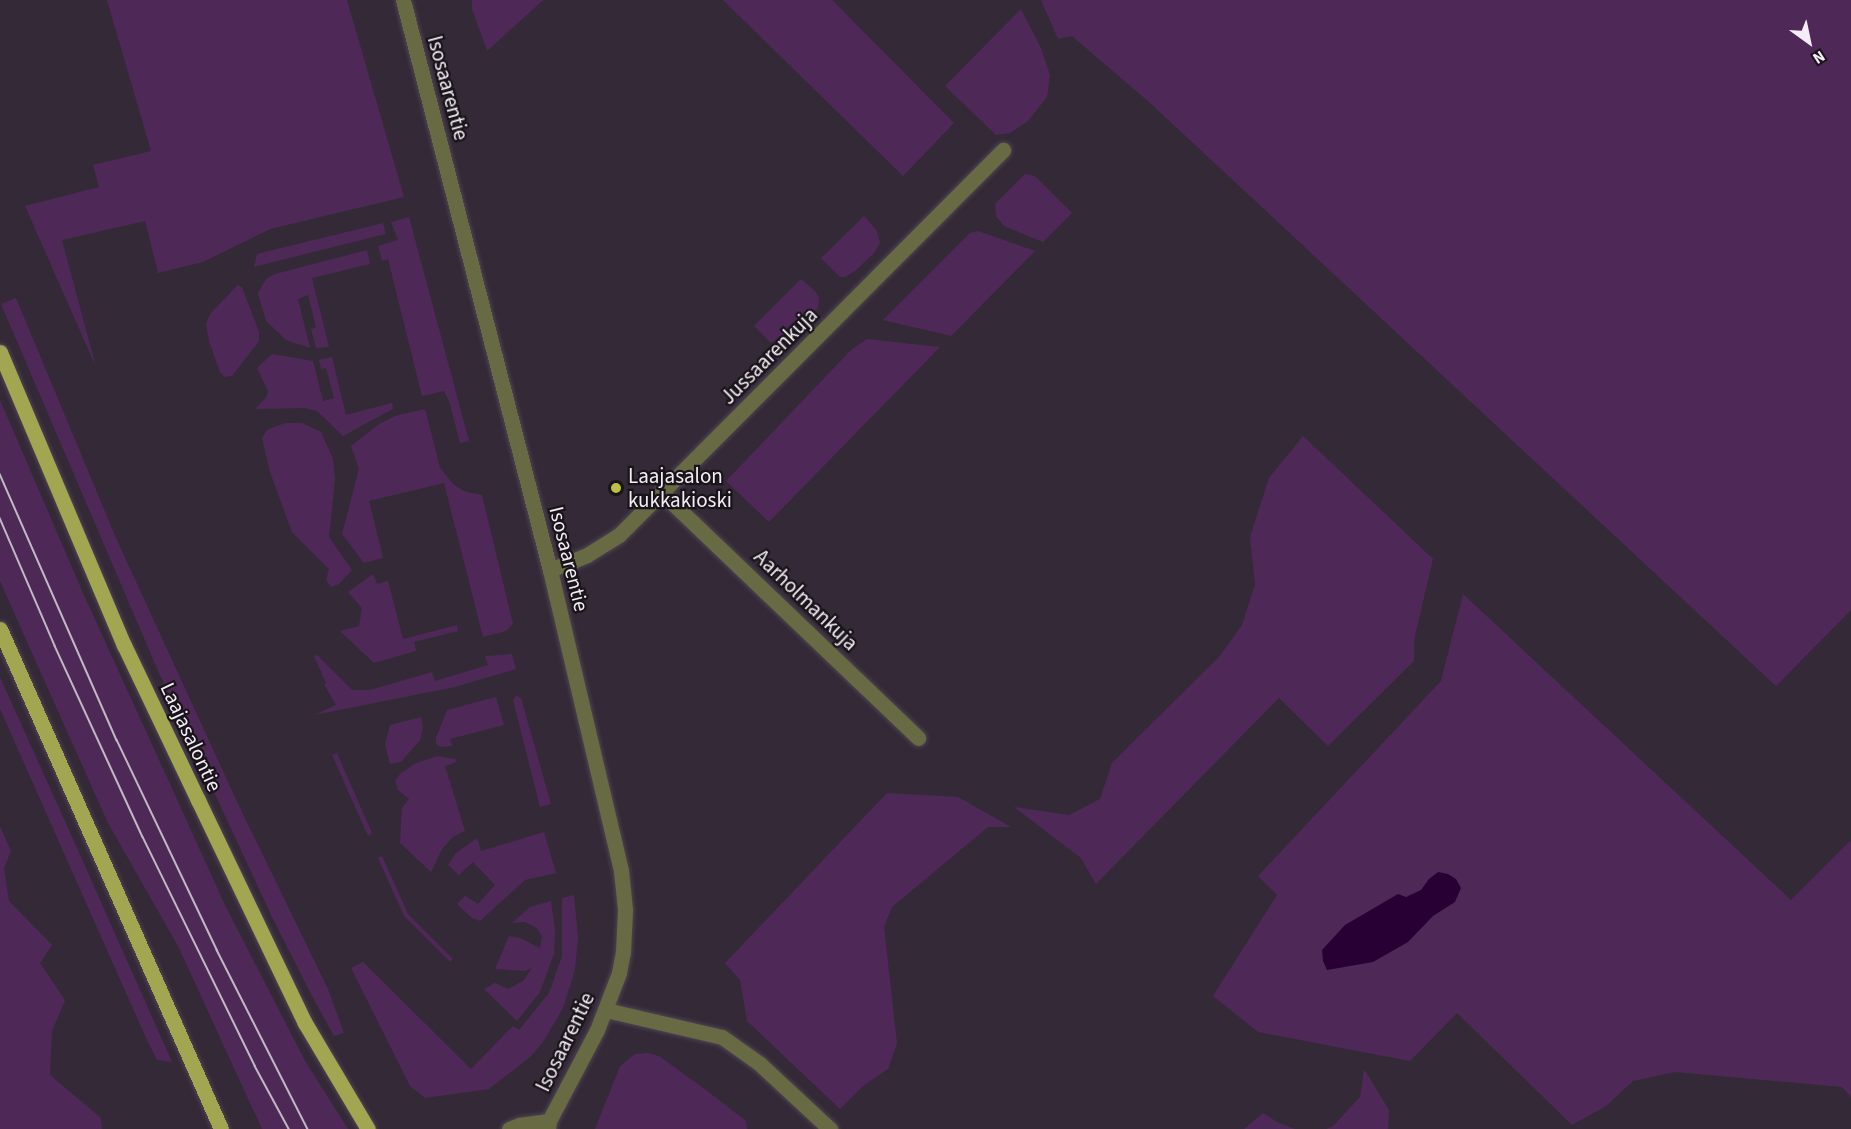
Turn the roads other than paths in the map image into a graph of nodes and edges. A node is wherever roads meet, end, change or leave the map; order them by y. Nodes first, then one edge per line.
1 (403, 0) edge
2 (1003, 150) dead end
3 (0, 352) edge
4 (663, 494) junction
5 (550, 570) junction
6 (0, 629) edge
7 (918, 738) dead end
8 (606, 1010) junction
9 (549, 1125) edge
10 (221, 1129) edge
11 (368, 1129) edge
12 (509, 1129) edge
13 (830, 1129) edge

1 - 5 street, Isosaarentie
2 - 4 street, Jussaarenkuja
3 - 11 main road, Laajasalontie
4 - 5 street, Jussaarenkuja
4 - 7 street, Aarholmankuja
5 - 8 street, Isosaarentie
6 - 10 main road
8 - 9 street, Isosaarentie
8 - 13 street
9 - 12 street, Isosaarentie

